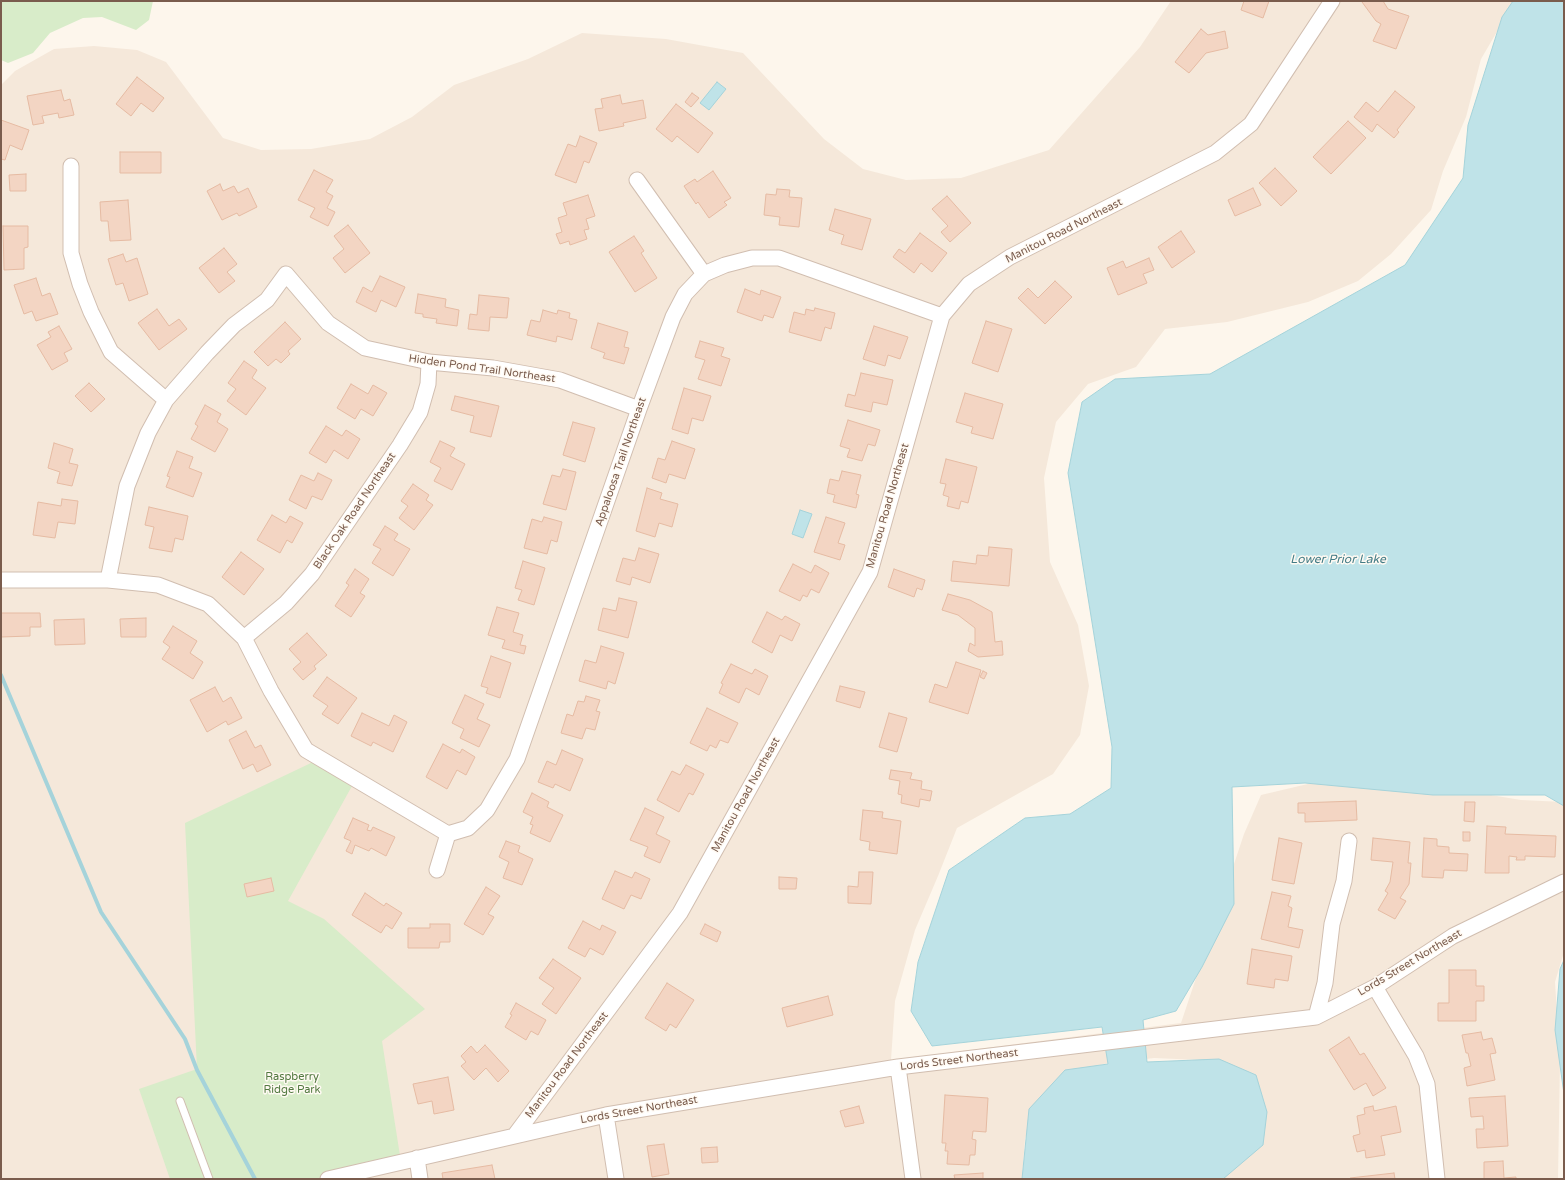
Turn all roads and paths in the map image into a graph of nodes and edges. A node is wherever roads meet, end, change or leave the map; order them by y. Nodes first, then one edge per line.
1 (1332, 1) edge
2 (71, 166) dead end
3 (637, 180) dead end
4 (704, 274) junction
5 (942, 316) junction
6 (429, 362) junction
7 (166, 400) junction
8 (639, 410) junction
9 (1, 580) edge
10 (108, 580) junction
11 (244, 638) junction
12 (448, 834) junction
13 (1349, 841) dead end
14 (437, 870) dead end
15 (1564, 882) edge
16 (1375, 987) junction
17 (1316, 1017) junction
18 (898, 1067) junction
19 (180, 1101) dead end
20 (606, 1115) junction
21 (515, 1135) junction
22 (417, 1158) junction
23 (209, 1179) edge
24 (328, 1179) edge
25 (420, 1179) edge
26 (616, 1179) edge
27 (913, 1179) edge
28 (1437, 1179) edge

1 - 5 street, Manitou Road Northeast
2 - 7 street
3 - 4 street
4 - 5 street, Appaloosa Trail Northeast
4 - 8 street, Appaloosa Trail Northeast
5 - 21 street, Manitou Road Northeast
6 - 7 street, Hidden Pond Trail Northeast
6 - 8 street, Hidden Pond Trail Northeast
6 - 11 street, Black Oak Road Northeast
7 - 10 street, Hidden Pond Trail Northeast
8 - 12 street, Appaloosa Trail Northeast
9 - 10 street
10 - 11 street
11 - 12 street
12 - 14 street
13 - 17 street
15 - 16 street, Lords Street Northeast
16 - 17 street, Lords Street Northeast
16 - 28 street
17 - 18 street, Lords Street Northeast
18 - 20 street, Lords Street Northeast
18 - 27 street
19 - 23 lane
20 - 21 street, Lords Street Northeast
20 - 26 street
21 - 22 street, Lords Street Northeast
22 - 24 street, Lords Street Northeast
22 - 25 street

